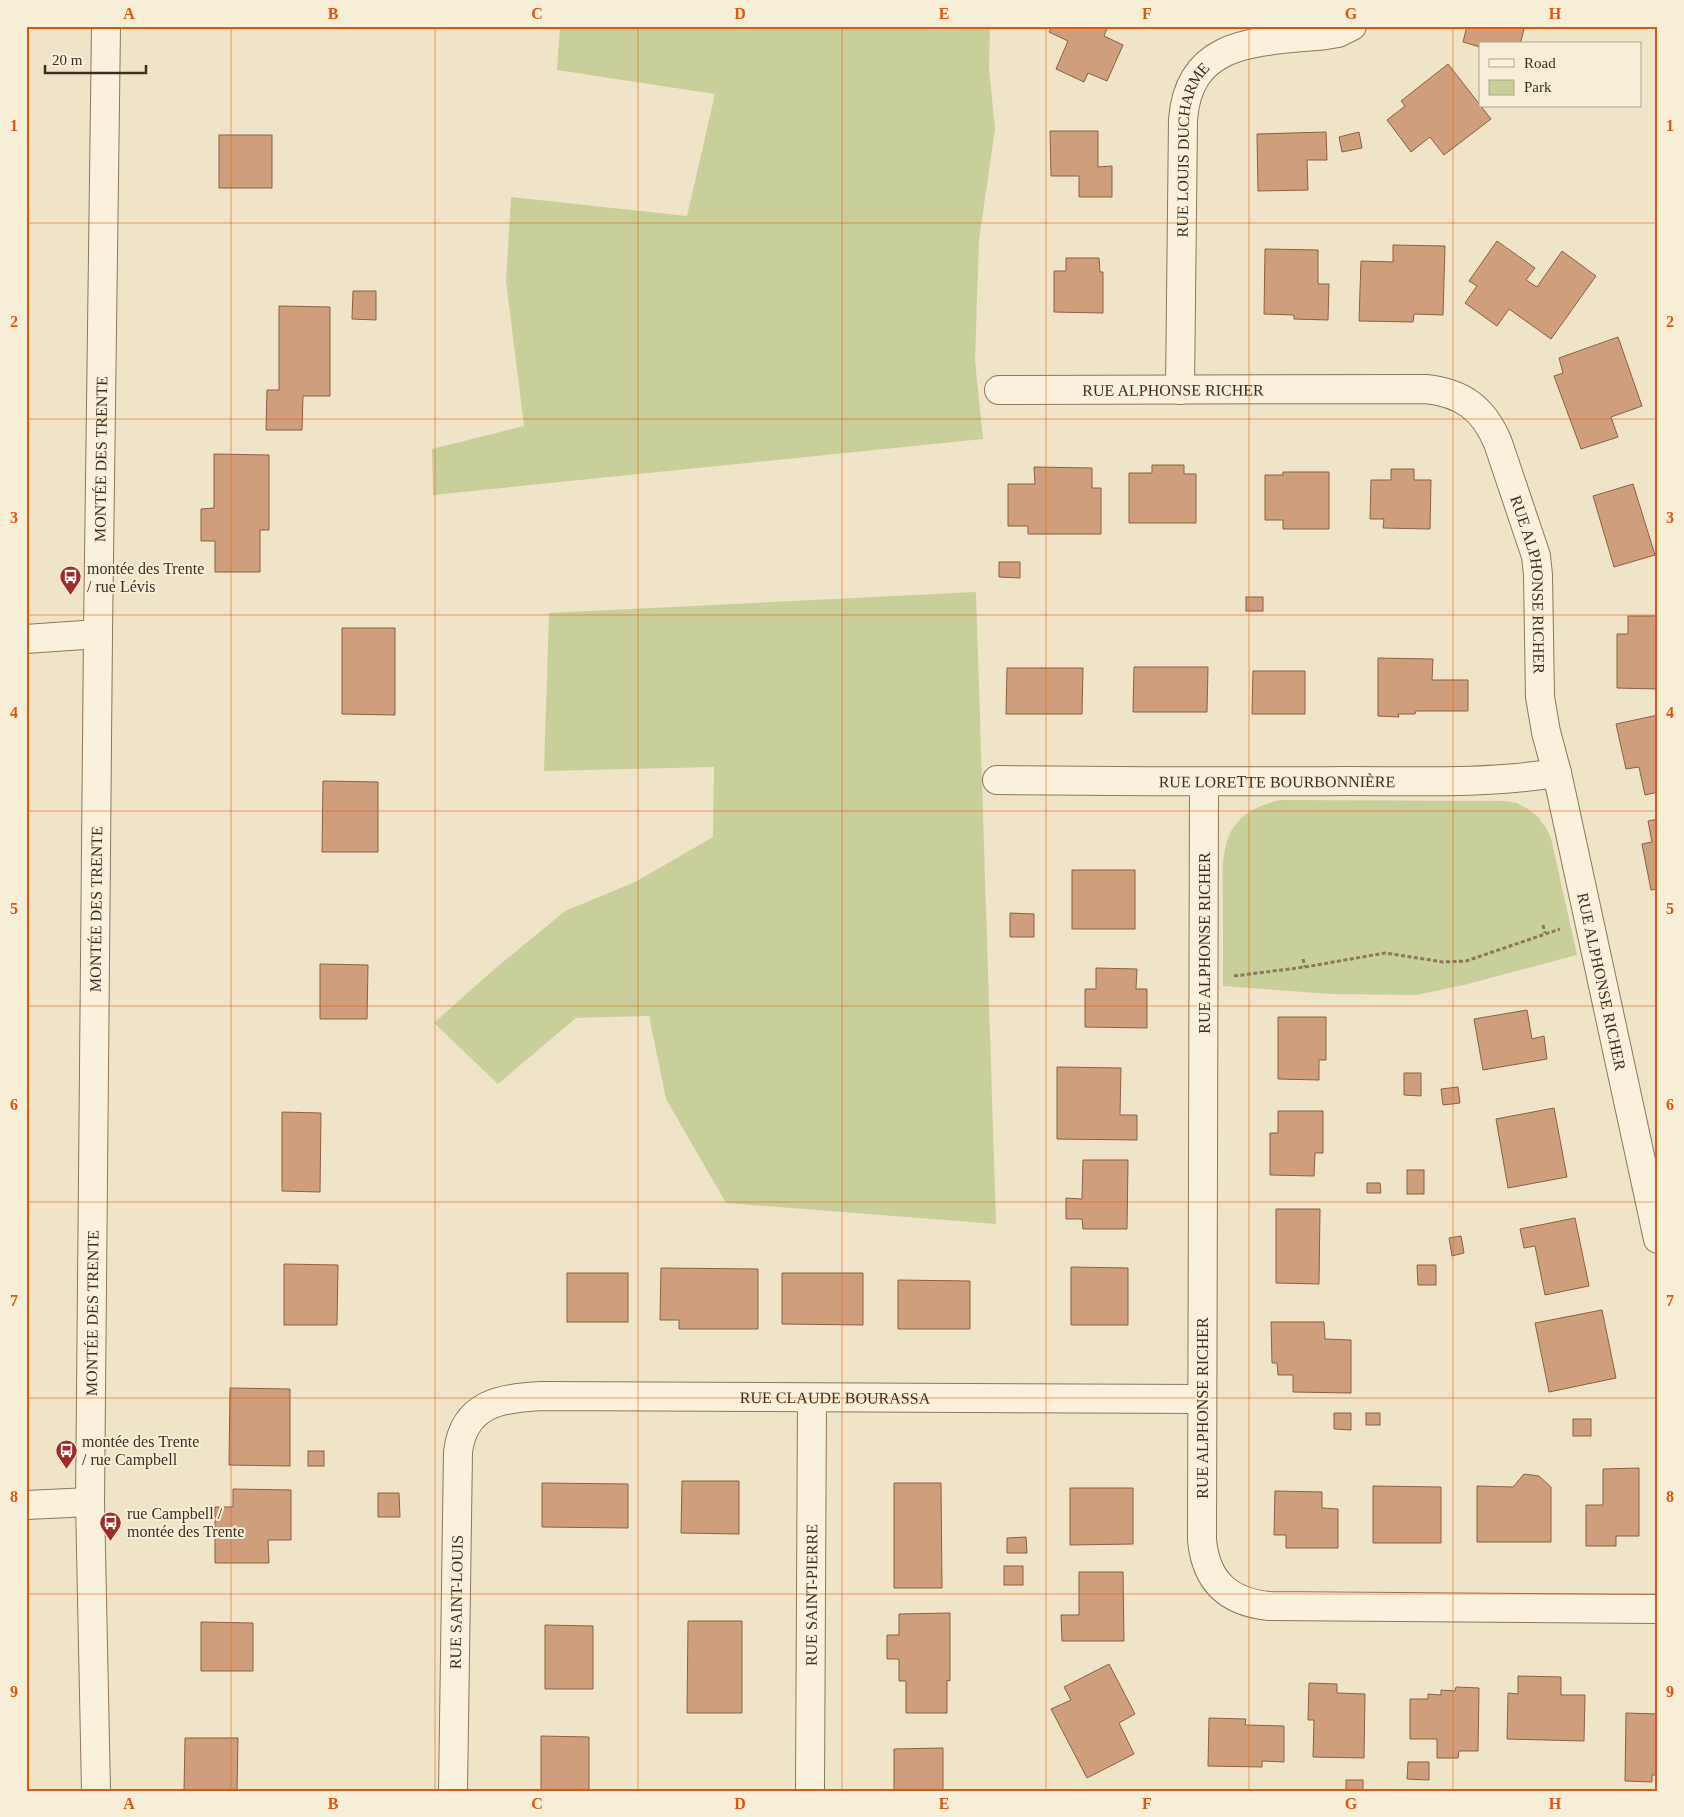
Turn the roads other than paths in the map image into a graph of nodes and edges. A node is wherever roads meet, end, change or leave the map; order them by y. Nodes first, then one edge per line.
1 (106, 26) edge
2 (1352, 26) edge
3 (999, 390) dead end
4 (1180, 390) junction
5 (98, 634) junction
6 (26, 639) edge
7 (1557, 773) junction
8 (997, 780) dead end
9 (1204, 782) junction
10 (1658, 1239) edge
11 (812, 1398) junction
12 (1202, 1399) junction
13 (473, 1416) joint
14 (90, 1502) junction
15 (26, 1504) edge
16 (1658, 1609) edge
17 (96, 1791) edge
18 (453, 1791) edge
19 (810, 1791) edge

1 - 5 street, MONTÉE DES TRENTE
2 - 4 street, RUE LOUIS DUCHARME
3 - 4 street, RUE ALPHONSE RICHER
4 - 7 street, RUE ALPHONSE RICHER
5 - 6 street
5 - 14 street, MONTÉE DES TRENTE
7 - 9 street, RUE LORETTE BOURBONNIÈRE
7 - 10 street, RUE ALPHONSE RICHER
8 - 9 street, RUE LORETTE BOURBONNIÈRE
9 - 12 street, RUE ALPHONSE RICHER
11 - 12 street, RUE CLAUDE BOURASSA
11 - 13 street, RUE CLAUDE BOURASSA
11 - 19 street, RUE SAINT-PIERRE
12 - 16 street, RUE ALPHONSE RICHER
13 - 18 street, RUE SAINT-LOUIS
14 - 15 street
14 - 17 street, MONTÉE DES TRENTE

